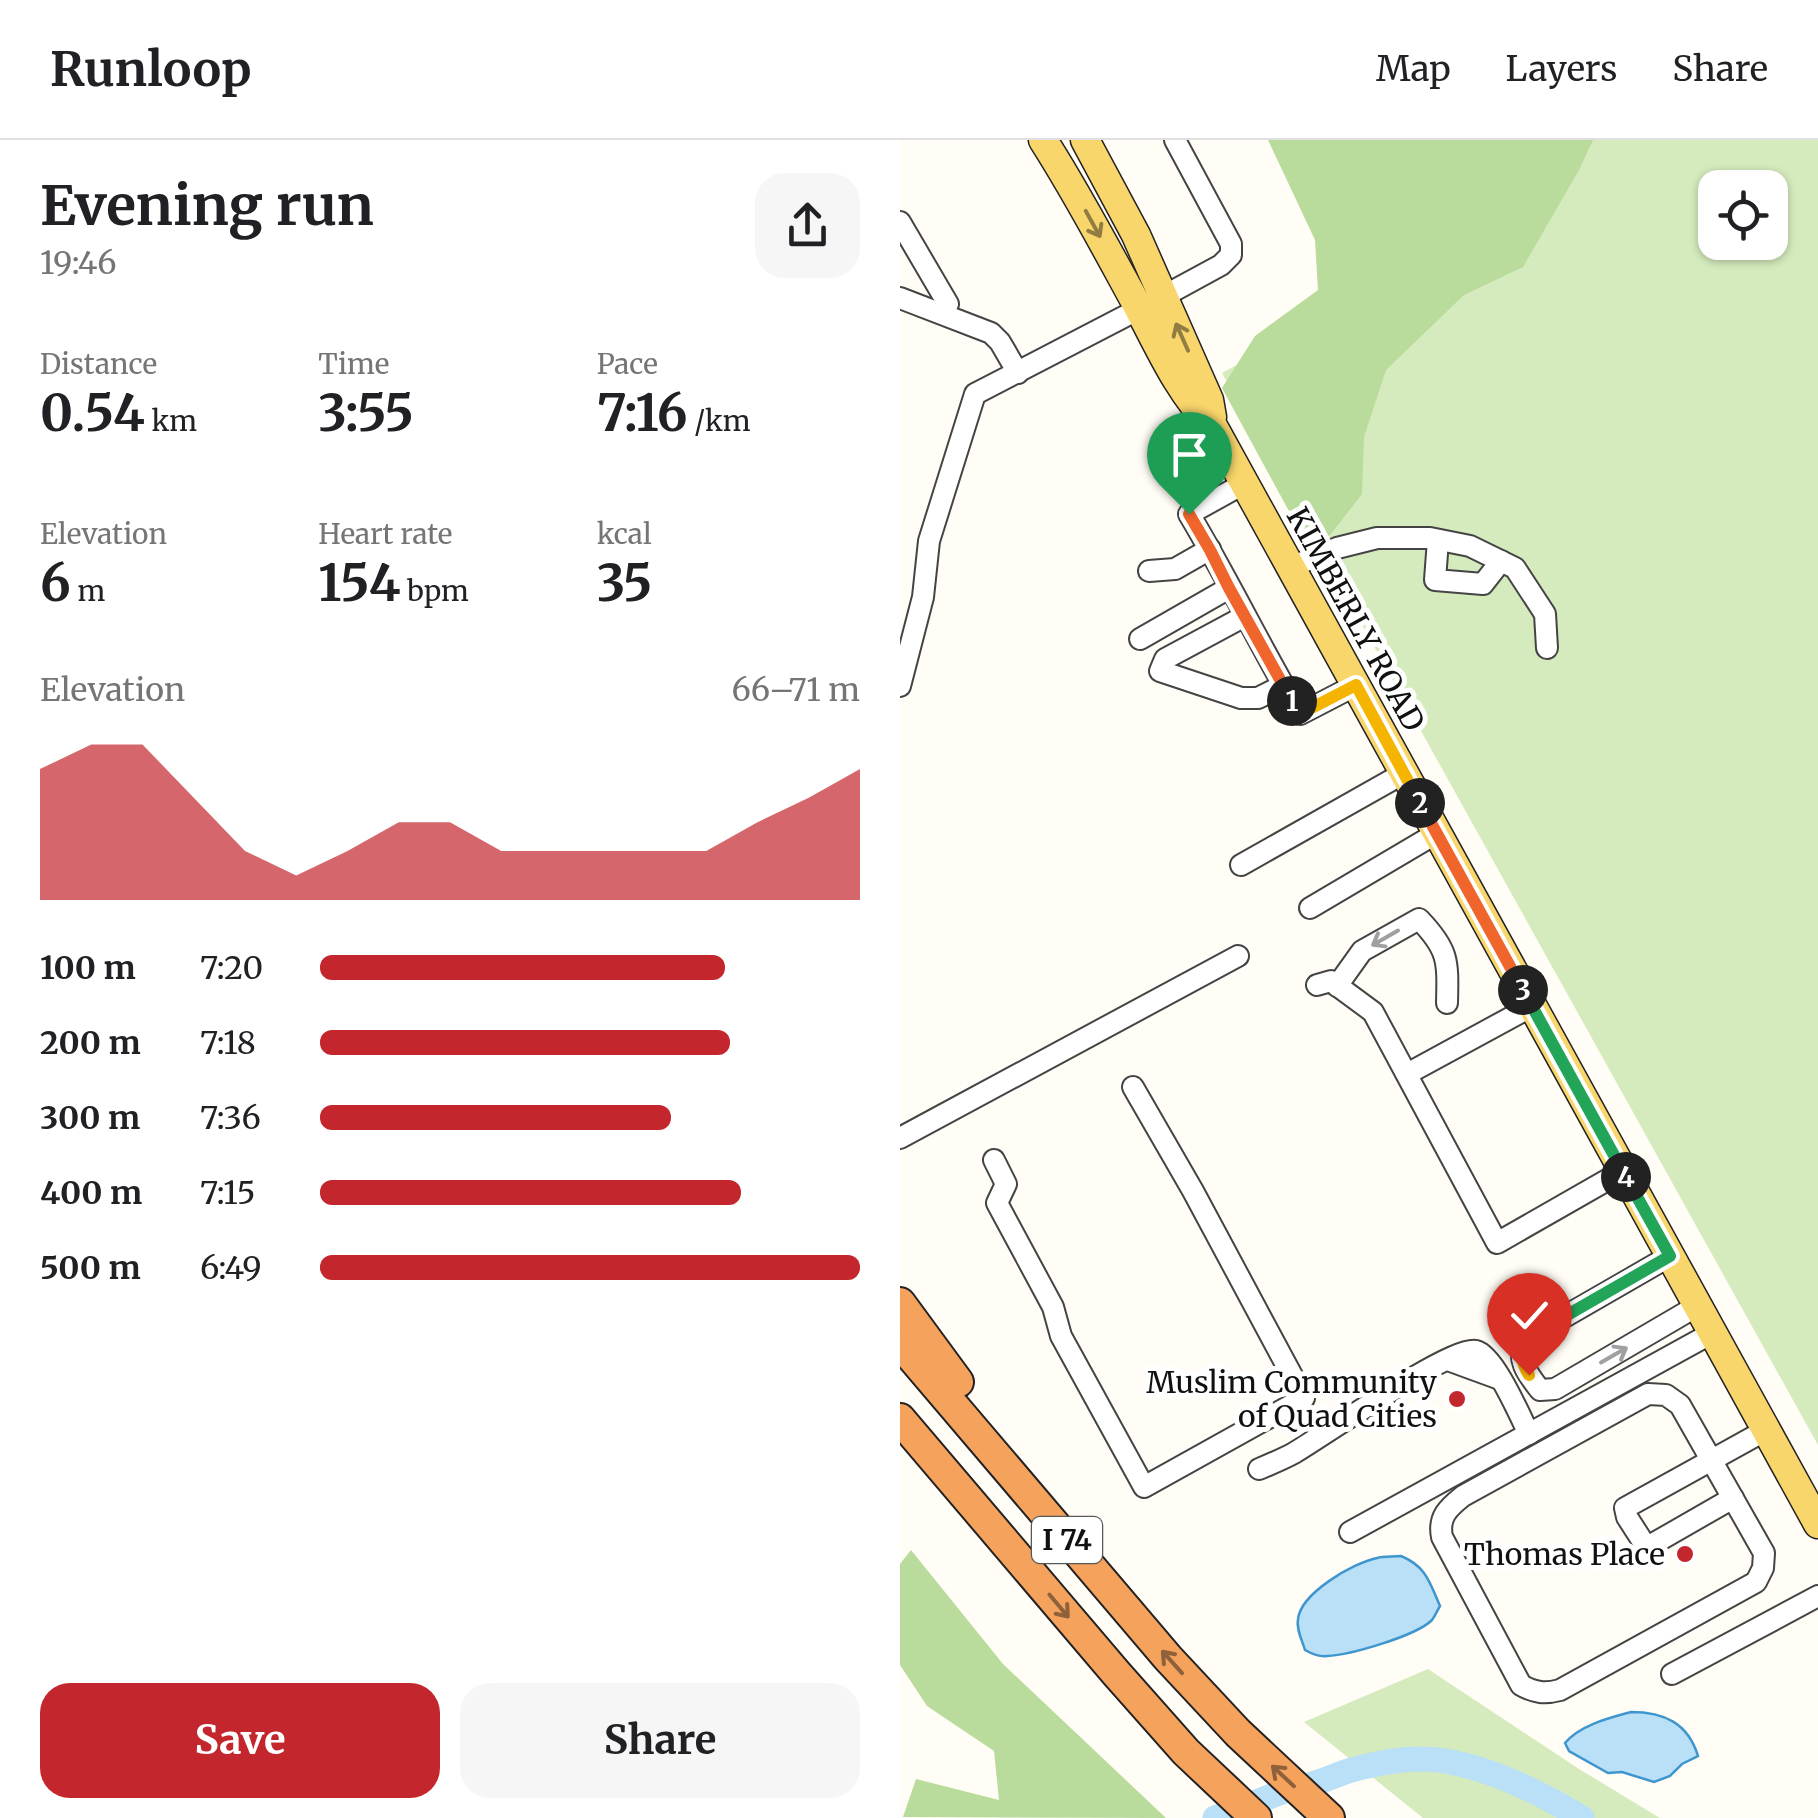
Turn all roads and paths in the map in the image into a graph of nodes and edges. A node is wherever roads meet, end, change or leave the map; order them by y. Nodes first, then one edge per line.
1 (1044, 140) edge
2 (1085, 140) edge
3 (1175, 140) edge
4 (900, 222) edge
5 (900, 298) edge
6 (1151, 302) junction
7 (948, 304) dead end
8 (1018, 373) junction
9 (1245, 483) junction
10 (1438, 540) junction
11 (1210, 550) junction
12 (1501, 561) junction
13 (1291, 567) junction
14 (1149, 571) dead end
15 (1229, 588) junction
16 (1245, 616) junction
17 (1140, 639) dead end
18 (1547, 648) dead end
19 (1284, 684) junction
20 (1356, 685) junction
21 (900, 686) edge
22 (1404, 773) junction
23 (1436, 833) junction
24 (1241, 866) dead end
25 (1310, 908) dead end
26 (1238, 956) dead end
27 (1448, 1003) dead end
28 (1532, 1006) junction
29 (1408, 1074) junction
30 (1134, 1087) dead end
31 (900, 1138) edge
32 (994, 1160) dead end
33 (1623, 1172) junction
34 (1670, 1256) junction
35 (900, 1302) edge
36 (1697, 1306) junction
37 (1712, 1333) junction
38 (900, 1343) edge
39 (900, 1419) edge
40 (1766, 1430) junction
41 (1530, 1434) junction
42 (900, 1444) edge
43 (1711, 1459) junction
44 (1259, 1469) dead end
45 (1733, 1498) junction
46 (974, 1505) junction
47 (1044, 1513) junction
48 (1818, 1524) edge
49 (1350, 1532) dead end
50 (1818, 1596) edge
51 (1672, 1674) dead end
52 (1256, 1818) edge
53 (1329, 1818) edge

1 -> 6 main road, KIMBERLY ROAD
2 - 6 main road, KIMBERLY ROAD
3 - 6 street
4 - 7 street
5 - 8 street
6 - 8 street
6 - 9 main road, KIMBERLY ROAD
8 - 21 street
9 - 11 street
9 - 13 main road, KIMBERLY ROAD
10 - 12 street
10 - 12 street
10 - 13 street
11 - 14 street
11 - 15 street
12 - 18 street
13 - 20 main road, KIMBERLY ROAD
15 - 16 street
15 - 17 street
16 - 19 street
16 - 19 street
19 - 20 street
20 - 22 main road, KIMBERLY ROAD
22 - 23 main road, KIMBERLY ROAD
22 - 24 street
23 - 25 street
23 - 28 main road, KIMBERLY ROAD
26 - 31 street
27 -> 29 street
28 - 29 street
28 - 33 main road, KIMBERLY ROAD
29 - 33 street
30 - 32 street
33 - 34 main road, KIMBERLY ROAD
34 - 36 main road, KIMBERLY ROAD
34 -> 36 street
35 - 47 highway
36 - 37 main road, KIMBERLY ROAD
37 - 40 main road, KIMBERLY ROAD
37 - 41 street
38 - 47 highway, I 74
39 - 46 highway, I 74
40 - 43 street
40 - 48 main road, KIMBERLY ROAD
41 - 44 street
41 - 49 street
42 - 46 highway
43 - 45 street
43 - 45 street
43 - 45 street
46 -> 52 highway, I 74
53 -> 47 highway, I 74
50 - 51 street

